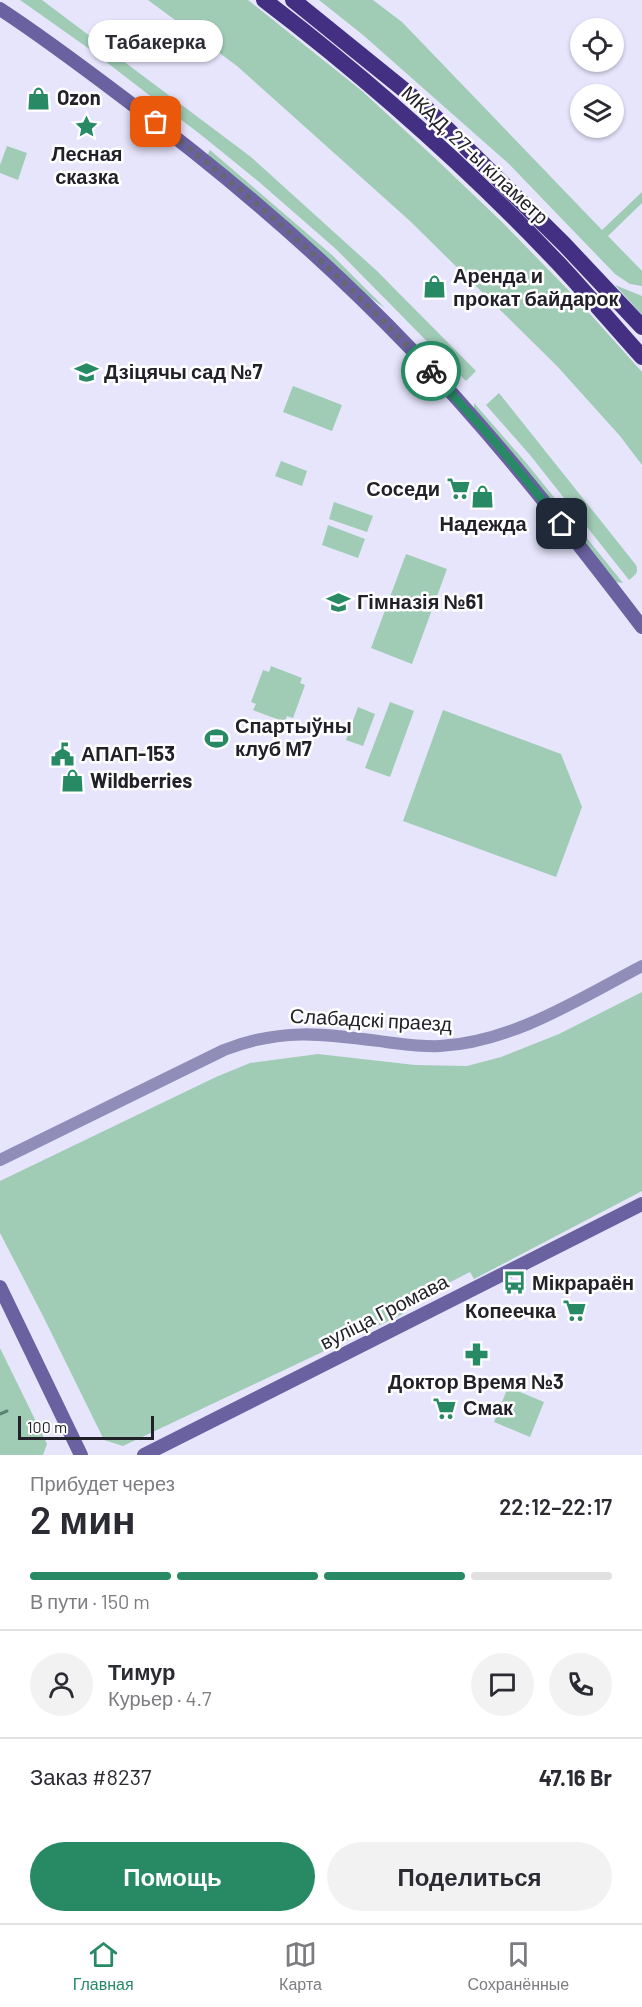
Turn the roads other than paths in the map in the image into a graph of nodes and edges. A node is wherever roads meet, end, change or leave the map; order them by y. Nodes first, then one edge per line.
1 (264, 0) edge
2 (293, 0) edge
3 (0, 9) edge
4 (642, 327) edge
5 (642, 357) edge
6 (642, 627) edge
7 (642, 966) edge
8 (0, 1160) edge
9 (642, 1204) edge
10 (0, 1287) edge
11 (81, 1455) edge
12 (144, 1455) edge

1 - 5 highway, МКАД, 27-ы кіламетр
2 - 4 highway, МКАД, 27-ы кіламетр
3 - 6 main road
7 - 8 street, Слабадскі праезд
9 - 12 main road, вуліца Громава
10 - 11 main road

